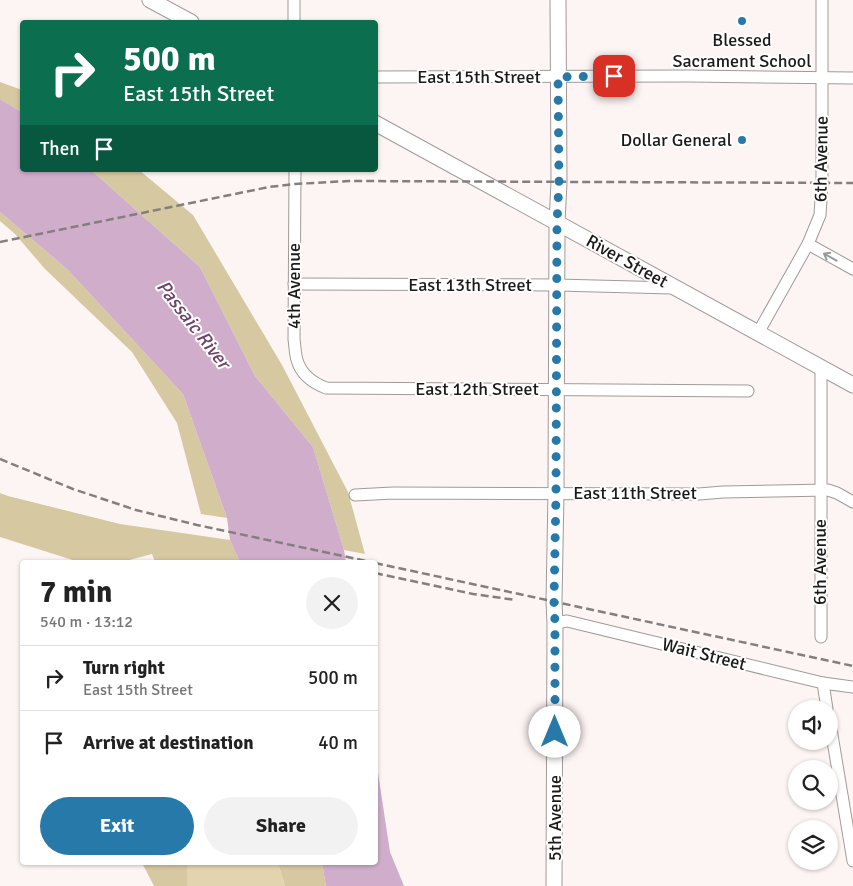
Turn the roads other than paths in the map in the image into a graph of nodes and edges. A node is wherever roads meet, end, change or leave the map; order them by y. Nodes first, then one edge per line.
1 (150, 0) edge
2 (294, 0) edge
3 (558, 0) edge
4 (822, 0) edge
5 (187, 20) edge
6 (294, 20) edge
7 (378, 77) edge
8 (558, 77) junction
9 (822, 78) junction
10 (853, 78) edge
11 (378, 125) edge
12 (295, 172) edge
13 (557, 223) junction
14 (808, 244) junction
15 (853, 269) edge
16 (294, 284) junction
17 (557, 285) junction
18 (675, 288) junction
19 (758, 333) junction
20 (821, 368) junction
21 (853, 385) edge
22 (326, 388) joint
23 (557, 390) junction
24 (748, 391) dead end
25 (820, 490) junction
26 (556, 493) junction
27 (354, 495) dead end
28 (853, 502) edge
29 (555, 623) junction
30 (821, 636) dead end
31 (823, 683) junction
32 (853, 687) edge
33 (826, 700) edge
34 (835, 750) edge
35 (853, 861) edge
36 (554, 886) edge

1 - 5 main road
2 - 6 street
3 - 8 main road, 5th Avenue
4 - 9 street, 6th Avenue
7 - 8 street, East 15th Street
8 - 9 street, East 15th Street
8 - 13 main road, 5th Avenue
9 - 10 street, East 15th Street
9 - 14 street, 6th Avenue
11 - 13 main road, River Street
12 - 16 street, 4th Avenue
13 - 17 main road, 5th Avenue
13 - 18 main road, River Street
15 -> 14 street
14 - 19 street, 6th Avenue
16 - 17 street, East 13th Street
16 - 22 street, 4th Avenue
17 - 18 street, East 13th Street
17 - 23 main road, 5th Avenue
18 - 19 main road, River Street
19 - 20 main road, River Street
20 - 21 main road, River Street
20 - 25 street, 6th Avenue
22 - 23 street, East 12th Street
23 - 24 street, East 12th Street
23 - 26 main road, 5th Avenue
25 - 26 street, East 11th Street
25 - 28 street, East 11th Street
25 - 30 street, 6th Avenue
26 - 27 street, East 11th Street
26 - 29 main road, 5th Avenue
29 - 31 street, Wait Street
29 - 36 main road, 5th Avenue
31 - 32 street, Wait Street
31 - 33 street
34 - 35 street

